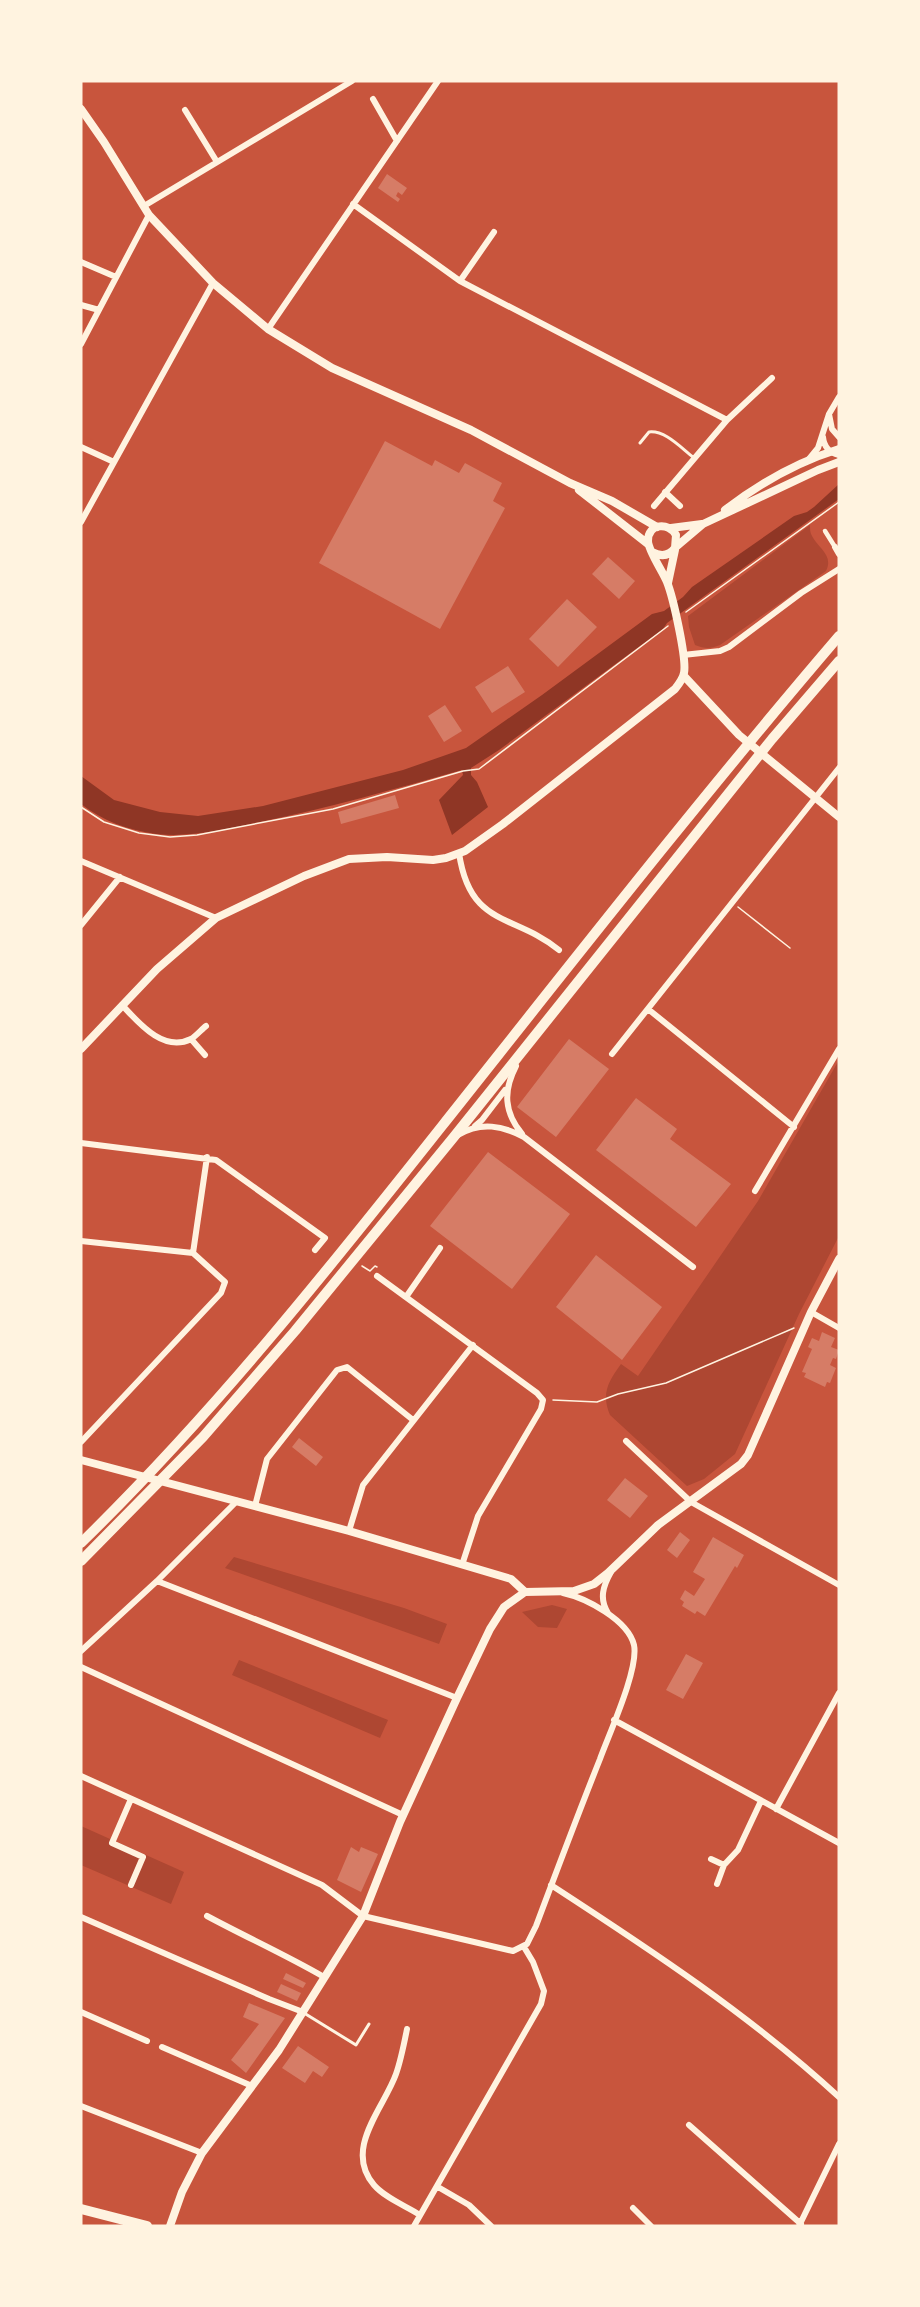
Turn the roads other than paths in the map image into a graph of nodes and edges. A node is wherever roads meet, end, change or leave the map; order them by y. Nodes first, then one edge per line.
1 (352, 81) edge
2 (438, 81) edge
3 (373, 99) dead end
4 (81, 109) edge
5 (185, 110) dead end
6 (397, 141) junction
7 (217, 162) junction
8 (353, 204) junction
9 (144, 206) junction
10 (149, 214) junction
11 (494, 232) dead end
12 (81, 262) edge
13 (116, 277) junction
14 (460, 280) junction
15 (213, 283) junction
16 (81, 305) edge
17 (99, 310) junction
18 (268, 328) junction
19 (81, 344) edge
20 (772, 378) dead end
21 (839, 397) edge
22 (829, 414) junction
23 (727, 420) junction
24 (822, 433) junction
25 (839, 437) edge
26 (640, 443) dead end
27 (81, 447) edge
28 (839, 448) edge
29 (830, 452) junction
30 (839, 455) edge
31 (694, 458) junction
32 (808, 459) junction
33 (114, 462) junction
34 (839, 462) edge
35 (570, 483) junction
36 (665, 492) junction
37 (654, 506) dead end
38 (680, 506) dead end
39 (716, 517) junction
40 (81, 522) edge
41 (703, 524) junction
42 (657, 527) junction
43 (671, 528) junction
44 (825, 531) dead end
45 (676, 547) junction
46 (835, 547) joint
47 (650, 548) junction
48 (839, 554) edge
49 (839, 569) edge
50 (668, 583) junction
51 (839, 636) edge
52 (683, 655) junction
53 (839, 661) edge
54 (684, 676) junction
55 (839, 768) edge
56 (815, 798) junction
57 (839, 817) edge
58 (459, 853) junction
59 (81, 861) edge
60 (120, 877) junction
61 (216, 918) junction
62 (81, 925) edge
63 (559, 950) dead end
64 (122, 1005) junction
65 (648, 1009) junction
66 (206, 1026) dead end
67 (191, 1039) junction
68 (530, 1040) junction
69 (81, 1049) edge
70 (839, 1049) edge
71 (612, 1054) dead end
72 (205, 1055) dead end
73 (507, 1088) junction
74 (794, 1127) junction
75 (469, 1129) junction
76 (524, 1137) junction
77 (453, 1138) junction
78 (81, 1143) edge
79 (207, 1157) junction
80 (755, 1191) dead end
81 (81, 1241) edge
82 (440, 1248) dead end
83 (315, 1250) dead end
84 (193, 1253) junction
85 (839, 1259) edge
86 (693, 1267) dead end
87 (377, 1276) dead end
88 (406, 1298) junction
89 (811, 1312) junction
90 (839, 1328) edge
91 (473, 1345) junction
92 (413, 1420) junction
93 (626, 1441) dead end
94 (81, 1442) edge
95 (81, 1460) edge
96 (237, 1501) junction
97 (691, 1502) junction
98 (255, 1506) junction
99 (349, 1531) junction
100 (81, 1543) edge
101 (81, 1561) edge
102 (462, 1565) junction
103 (615, 1566) junction
104 (157, 1581) junction
105 (839, 1585) edge
106 (525, 1592) junction
107 (556, 1592) junction
108 (612, 1618) junction
109 (81, 1651) edge
110 (81, 1667) edge
111 (839, 1694) edge
112 (456, 1698) junction
113 (614, 1720) junction
114 (81, 1776) edge
115 (131, 1799) junction
116 (761, 1801) junction
117 (776, 1809) junction
118 (403, 1815) junction
119 (839, 1843) edge
120 (711, 1859) dead end
121 (724, 1865) junction
122 (717, 1884) dead end
123 (130, 1885) dead end
124 (551, 1885) junction
125 (207, 1916) dead end
126 (363, 1916) junction
127 (81, 1917) edge
128 (524, 1947) junction
129 (324, 1977) junction
130 (81, 2012) edge
131 (303, 2012) junction
132 (369, 2024) dead end
133 (408, 2029) dead end
134 (147, 2041) dead end
135 (162, 2047) dead end
136 (252, 2086) junction
137 (839, 2097) edge
138 (81, 2106) edge
139 (689, 2125) dead end
140 (839, 2144) edge
141 (202, 2153) junction
142 (438, 2187) junction
143 (633, 2208) dead end
144 (81, 2209) edge
145 (420, 2215) junction
146 (800, 2225) edge
147 (147, 2226) edge
148 (170, 2226) edge
149 (414, 2226) edge
150 (491, 2226) edge
151 (651, 2226) edge

1 - 7 street
2 - 6 street
3 - 6 street
4 - 9 street
5 - 7 street
6 - 8 street
7 - 9 street
8 - 14 street
8 - 18 street
9 - 10 street
10 - 13 street
10 - 15 street
11 - 14 street
12 - 13 street
13 - 17 street
14 - 23 street
15 - 18 street
15 - 33 street
16 - 17 street
17 - 19 street
18 - 35 street
20 - 23 street
21 - 22 street
22 - 24 street
22 - 25 street
23 - 31 street
24 - 29 street
24 - 32 street
26 - 31 lane
27 - 33 street
28 - 29 street
29 - 30 street
29 - 32 street
31 - 36 street
32 - 39 street
33 - 40 street
34 - 39 street
35 - 42 street
35 - 47 street
36 - 37 street
36 - 38 street
39 - 41 street
41 - 43 street
41 - 45 street
42 - 43 street
42 - 47 street
43 - 45 street
44 - 46 street
45 - 47 street
45 - 50 street
46 - 48 street
47 - 50 street
49 - 52 street
50 - 52 street
51 - 100 highway
52 - 54 street
53 - 68 highway
54 - 56 street
54 - 58 street
55 - 56 street
56 - 57 street
56 - 65 street
58 - 61 street
58 - 63 street
59 - 60 street
60 - 61 street
60 - 62 street
61 - 64 street
64 - 67 street
64 - 69 street
65 - 71 street
65 - 74 street
66 - 67 street
67 - 72 street
68 - 73 street
68 - 77 highway
70 - 74 street
73 - 75 street
73 - 76 street
74 - 80 street
75 - 76 street
75 - 77 street
76 - 86 street
77 - 101 highway
78 - 79 street
79 - 83 street
79 - 84 street
81 - 84 street
82 - 88 street
84 - 94 street
85 - 89 street
87 - 88 street
88 - 91 street
89 - 90 street
89 - 97 street
91 - 92 street
91 - 102 street
92 - 98 street
92 - 99 street
93 - 97 street
95 - 96 street
96 - 98 street
96 - 104 street
97 - 103 street
97 - 105 street
98 - 99 street
99 - 102 street
102 - 106 street
103 - 107 street
103 - 108 street
104 - 109 street
104 - 112 street
106 - 107 street
106 - 112 street
107 - 108 street
108 - 113 street
110 - 118 street
111 - 117 street
112 - 118 street
113 - 116 street
113 - 124 street
114 - 115 street
115 - 123 street
115 - 126 street
116 - 117 street
116 - 121 street
117 - 119 street
118 - 126 street
120 - 121 street
121 - 122 street
124 - 128 street
124 - 137 street
125 - 129 street
126 - 128 street
126 - 129 street
127 - 131 street
128 - 142 street
129 - 131 street
130 - 134 street
131 - 132 lane
131 - 136 street
133 - 145 street
135 - 136 street
136 - 141 street
138 - 141 street
139 - 146 street
140 - 146 street
141 - 148 street
142 - 145 street
142 - 150 street
143 - 151 street
144 - 147 highway
145 - 149 street

